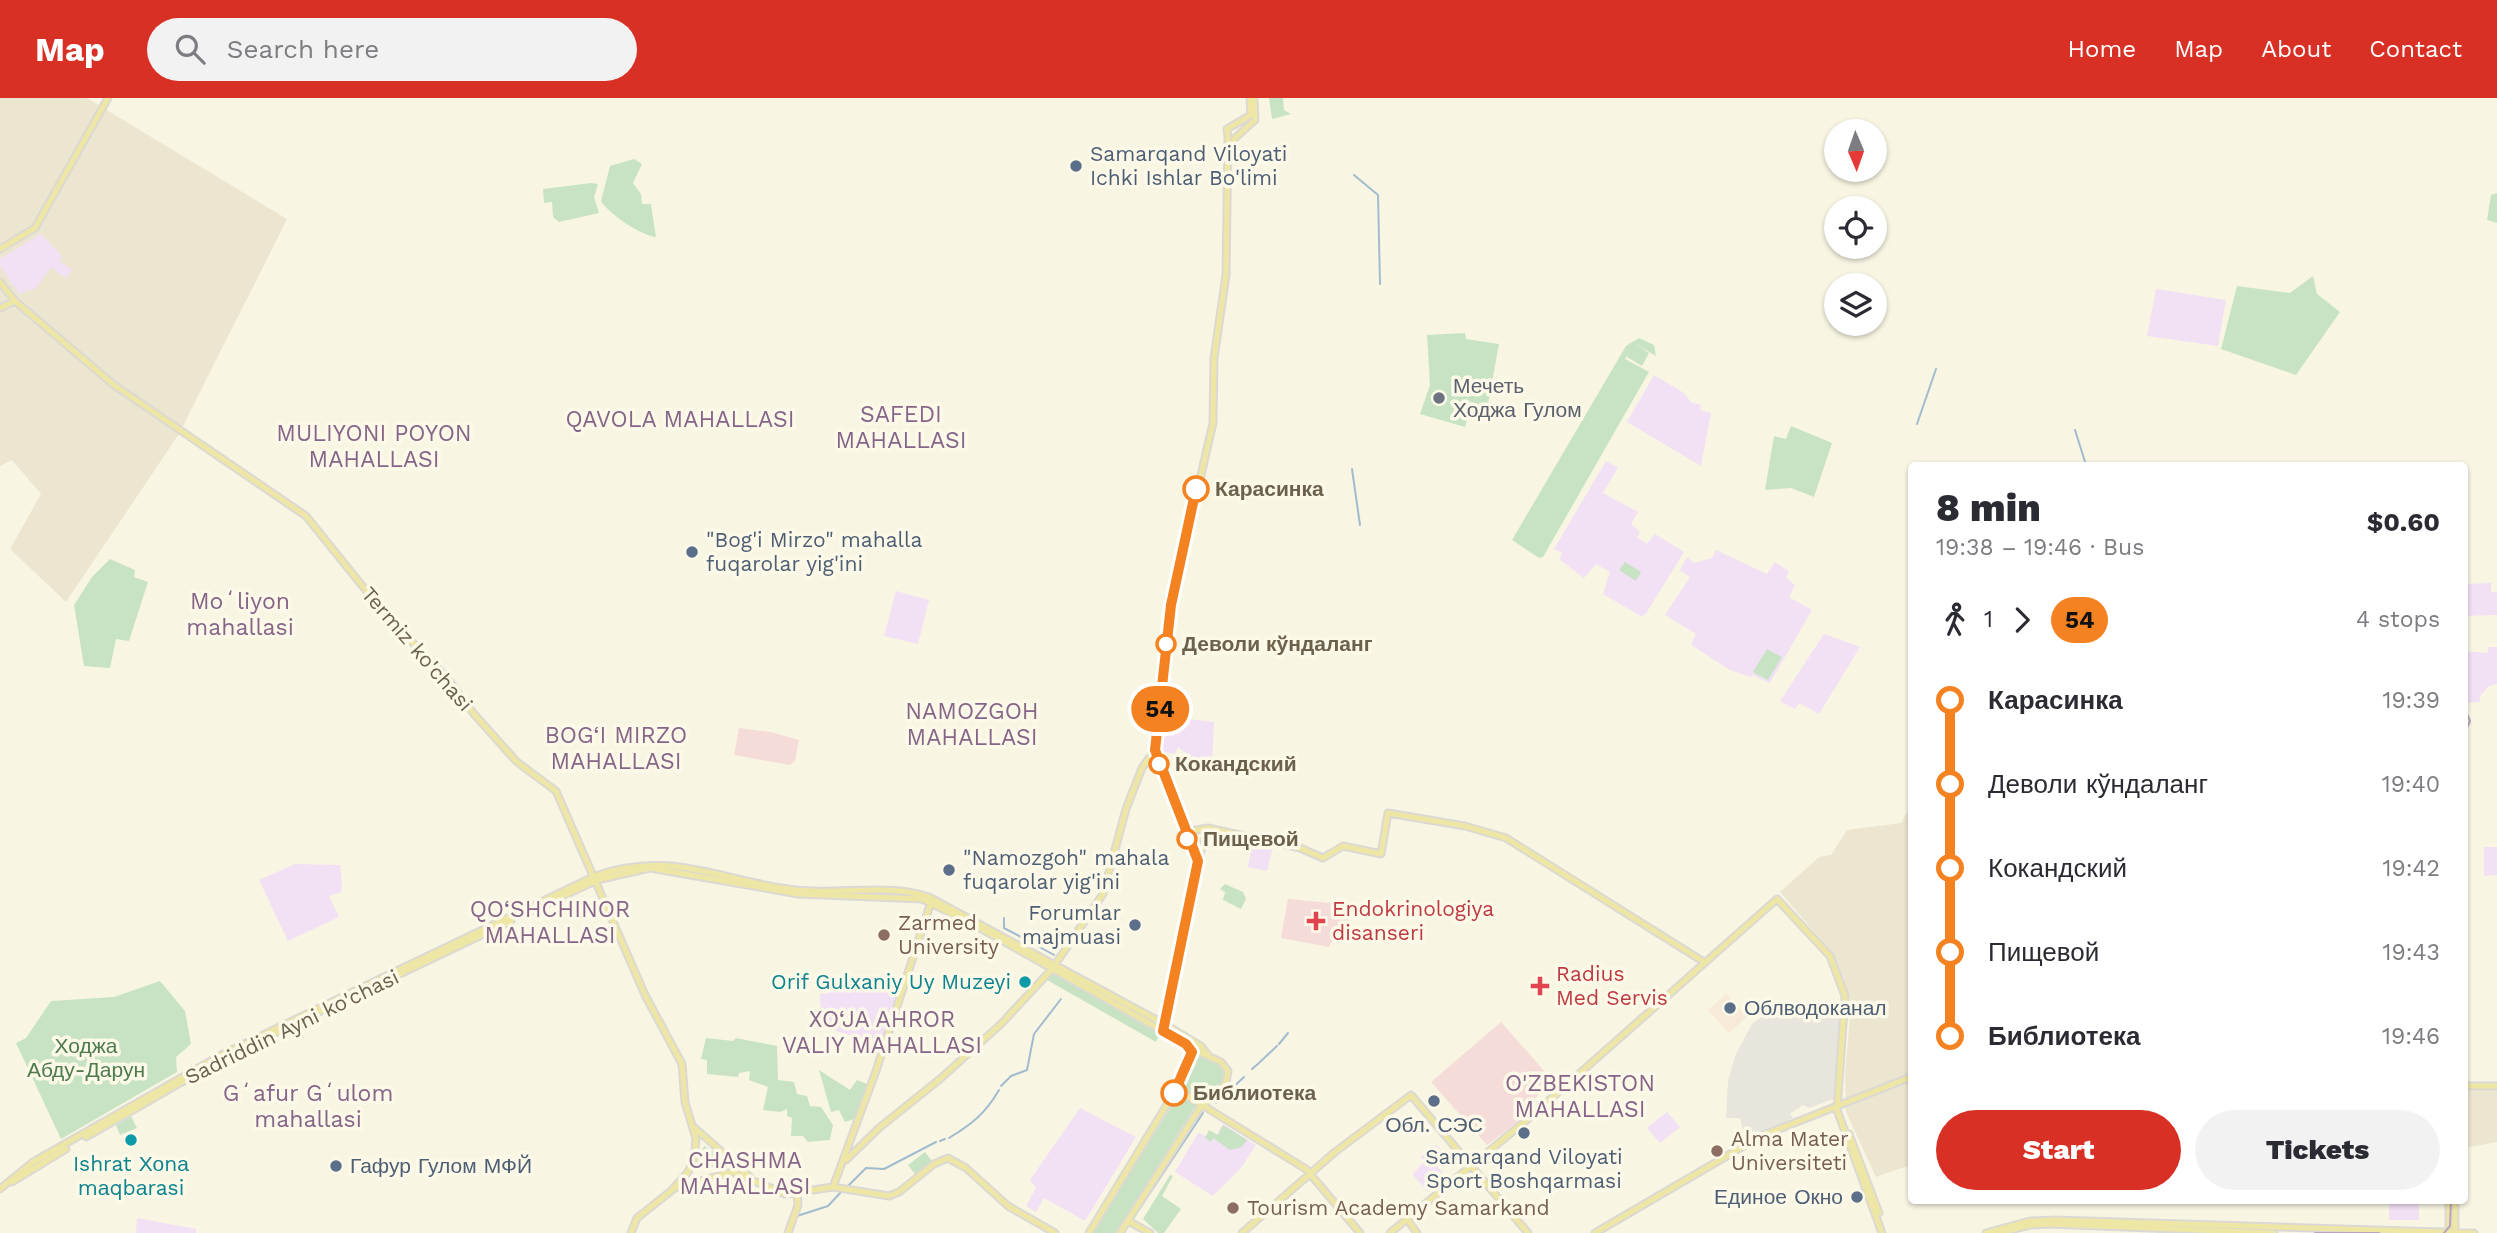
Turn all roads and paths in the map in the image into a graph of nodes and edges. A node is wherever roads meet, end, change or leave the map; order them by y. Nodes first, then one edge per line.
1 (108, 98) edge
2 (1252, 98) edge
3 (1231, 128) junction
4 (1233, 137) junction
5 (0, 249) edge
6 (0, 282) edge
7 (15, 300) junction
8 (0, 308) edge
9 (1155, 750) junction
10 (1208, 828) junction
11 (1184, 832) junction
12 (1198, 861) junction
13 (596, 878) junction
14 (931, 900) junction
15 (1704, 962) junction
16 (1053, 966) junction
17 (1165, 1028) junction
18 (1208, 1055) junction
19 (1190, 1060) junction
20 (1908, 1078) edge
21 (2468, 1086) edge
22 (2497, 1086) edge
23 (1176, 1089) junction
24 (1203, 1105) junction
25 (1838, 1105) junction
26 (691, 1122) junction
27 (710, 1143) junction
28 (696, 1144) junction
29 (846, 1160) junction
30 (1469, 1164) junction
31 (740, 1171) junction
32 (1310, 1174) junction
33 (684, 1176) junction
34 (692, 1184) junction
35 (833, 1187) junction
36 (671, 1191) junction
37 (0, 1192) edge
38 (797, 1195) junction
39 (2449, 1204) edge
40 (2455, 1204) edge
41 (1407, 1219) junction
42 (1128, 1221) junction
43 (2108, 1224) junction
44 (1250, 1226) junction
45 (2308, 1231) edge
46 (631, 1233) edge
47 (788, 1233) edge
48 (1055, 1233) edge
49 (1089, 1233) edge
50 (1120, 1233) edge
51 (1150, 1233) edge
52 (1242, 1233) edge
53 (1256, 1233) edge
54 (1360, 1233) edge
55 (1390, 1233) edge
56 (1417, 1233) edge
57 (1528, 1233) edge
58 (1595, 1233) edge
59 (1884, 1233) edge
60 (1986, 1233) edge
61 (1998, 1233) edge
62 (2274, 1233) edge
63 (2449, 1233) edge
64 (2455, 1233) edge
65 (2474, 1233) edge

1 - 5 main road
2 - 3 main road
2 - 4 main road
3 - 4 main road
3 - 4 main road
4 - 9 main road
6 - 7 main road, Termiz ko'chasi
7 - 8 main road
7 - 13 main road, Termiz ko'chasi
9 - 11 main road
9 - 16 main road
10 - 11 main road
10 - 12 main road
10 - 15 main road
11 - 12 main road
12 - 17 main road
13 - 14 main road, Sadriddin Ayni ko'chasi
13 - 26 main road, Termiz ko'chasi
13 - 37 main road, Sadriddin Ayni ko'chasi
14 - 16 main road
14 - 29 main road
15 - 25 main road
15 - 30 main road
16 - 17 main road
16 - 29 main road
17 - 18 main road
17 - 19 main road
18 - 19 main road
18 - 24 main road
19 - 23 main road
20 - 25 main road
21 - 22 main road
23 - 24 main road
23 - 49 main road
24 - 32 main road
24 - 42 main road
25 - 58 main road
25 - 59 main road
26 - 27 main road
26 - 28 main road, Termiz ko'chasi
27 - 28 main road
27 - 31 main road
28 - 33 main road
29 - 35 main road
30 - 32 main road
30 - 41 main road
30 - 57 main road
31 - 34 main road
31 - 38 main road
32 - 44 main road
32 - 54 main road
33 - 34 main road
33 - 36 main road
34 - 36 main road
35 - 38 main road
35 - 48 main road
36 - 46 main road
38 - 47 main road
39 - 63 main road
40 - 64 main road
41 - 55 main road
41 - 56 main road
42 - 50 main road
42 - 51 main road
43 - 45 main road
43 - 60 main road
43 - 61 main road
43 - 62 main road
44 - 52 main road
44 - 53 main road
45 - 63 main road
63 - 64 main road
64 - 65 main road

